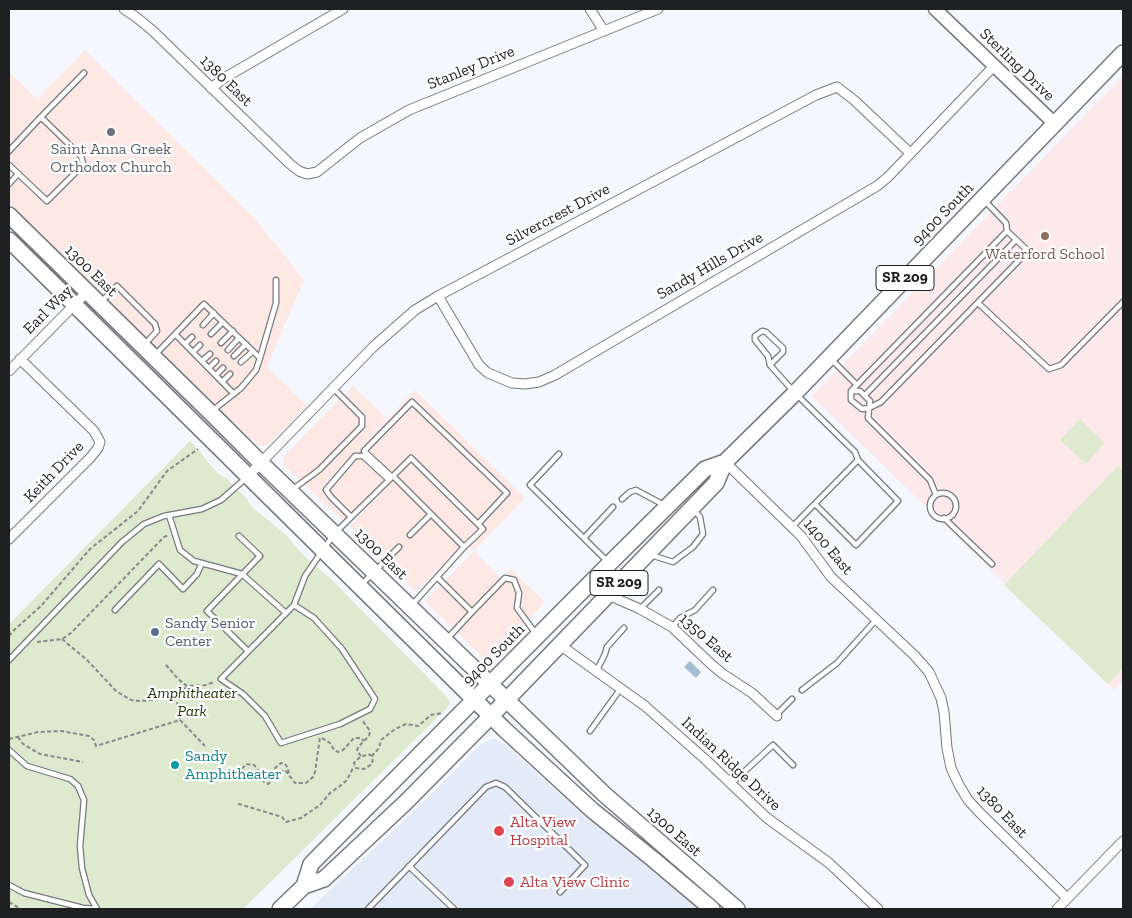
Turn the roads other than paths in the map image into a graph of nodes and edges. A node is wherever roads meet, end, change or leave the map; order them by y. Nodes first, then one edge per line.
1 (343, 9) edge
2 (590, 9) edge
3 (658, 9) edge
4 (127, 10) edge
5 (938, 10) edge
6 (604, 30) junction
7 (1123, 53) edge
8 (994, 66) junction
9 (84, 73) dead end
10 (211, 88) junction
11 (40, 118) junction
12 (1055, 124) junction
13 (9, 151) edge
14 (910, 153) junction
15 (9, 165) edge
16 (18, 174) junction
17 (307, 174) joint
18 (9, 184) edge
19 (982, 199) junction
20 (9, 215) edge
21 (1006, 230) junction
22 (9, 240) edge
23 (1016, 240) junction
24 (276, 280) dead end
25 (87, 292) junction
26 (438, 296) junction
27 (978, 302) junction
28 (1123, 302) edge
29 (74, 304) junction
30 (99, 304) junction
31 (214, 313) junction
32 (223, 322) junction
33 (203, 325) dead end
34 (233, 331) junction
35 (175, 334) junction
36 (211, 334) dead end
37 (192, 337) dead end
38 (240, 338) junction
39 (221, 343) dead end
40 (185, 344) junction
41 (200, 344) dead end
42 (246, 344) junction
43 (228, 350) dead end
44 (253, 350) junction
45 (148, 352) junction
46 (193, 352) junction
47 (210, 354) dead end
48 (234, 356) dead end
49 (260, 358) junction
50 (829, 358) junction
51 (20, 359) junction
52 (202, 361) junction
53 (216, 361) dead end
54 (241, 362) dead end
55 (770, 365) junction
56 (209, 368) junction
57 (223, 368) dead end
58 (9, 371) edge
59 (230, 374) dead end
60 (216, 375) junction
61 (222, 382) junction
62 (858, 385) junction
63 (333, 388) junction
64 (851, 392) junction
65 (795, 393) junction
66 (234, 394) junction
67 (864, 395) junction
68 (869, 408) junction
69 (210, 412) junction
70 (559, 454) dead end
71 (858, 460) junction
72 (725, 462) junction
73 (260, 463) junction
74 (248, 476) junction
75 (391, 478) junction
76 (290, 491) junction
77 (936, 495) junction
78 (622, 499) dead end
79 (815, 504) junction
80 (667, 506) junction
81 (614, 507) dead end
82 (692, 507) junction
83 (169, 514) junction
84 (431, 514) junction
85 (351, 517) junction
86 (944, 518) junction
87 (478, 524) junction
88 (792, 527) junction
89 (334, 534) junction
90 (410, 535) dead end
91 (239, 536) dead end
92 (584, 538) junction
93 (9, 539) edge
94 (399, 547) dead end
95 (464, 547) junction
96 (323, 550) junction
97 (647, 554) junction
98 (202, 563) junction
99 (610, 563) junction
100 (992, 564) dead end
101 (374, 572) junction
102 (242, 574) junction
103 (437, 577) junction
104 (360, 587) junction
105 (659, 590) dead end
106 (714, 590) dead end
107 (608, 595) junction
108 (294, 605) junction
109 (410, 607) junction
110 (640, 609) junction
111 (115, 610) dead end
112 (472, 612) junction
113 (286, 613) junction
114 (877, 619) junction
115 (672, 627) junction
116 (624, 628) dead end
117 (537, 636) junction
118 (446, 641) junction
119 (560, 645) junction
120 (248, 651) junction
121 (9, 660) edge
122 (597, 670) junction
123 (929, 672) joint
124 (490, 684) junction
125 (622, 688) junction
126 (802, 690) dead end
127 (792, 699) dead end
128 (474, 700) junction
129 (507, 700) junction
130 (776, 715) joint
131 (491, 716) junction
132 (590, 731) dead end
133 (9, 750) edge
134 (14, 755) junction
135 (9, 760) edge
136 (793, 765) dead end
137 (731, 784) junction
138 (1123, 841) edge
139 (409, 866) junction
140 (9, 885) edge
141 (304, 886) junction
142 (560, 892) dead end
143 (1067, 898) junction
144 (97, 909) edge
145 (280, 909) edge
146 (368, 909) edge
147 (454, 909) edge
148 (712, 909) edge
149 (737, 909) edge
150 (878, 909) edge
151 (1057, 909) edge

1 - 10 street
2 - 6 street
3 - 6 street, Stanley Drive
4 - 10 street, 1380 East
5 - 8 street, Sterling Drive
6 - 17 street, Stanley Drive
7 - 12 main road, 9400 South / SR 209
8 - 12 street, Sterling Drive
8 - 14 street, Sandy Hills Drive
9 - 11 lane
10 - 17 street, 1380 East
11 - 13 lane
11 - 16 lane
12 - 19 main road, 9400 South / SR 209
14 - 26 street, Silvercrest Drive
14 - 26 street, Sandy Hills Drive
15 - 16 lane
16 - 18 lane
19 - 21 lane
19 - 50 main road, 9400 South / SR 209
20 - 25 main road, 1300 East
21 - 23 lane
21 - 62 lane
22 - 29 main road, 1300 East
23 - 27 lane
23 - 67 lane
24 - 49 lane
25 - 29 street, Earl Way
25 - 30 main road, 1300 East
26 - 63 street, Silvercrest Drive
27 - 28 lane
27 - 68 lane
29 - 51 street, Earl Way
29 - 74 main road, 1300 East
30 - 45 main road, 1300 East
30 - 45 lane
31 - 32 lane
31 - 33 lane
31 - 35 lane
32 - 34 lane
32 - 36 lane
34 - 38 lane
34 - 39 lane
35 - 40 lane
35 - 45 lane
37 - 40 lane
38 - 42 lane
38 - 43 lane
40 - 46 lane
41 - 46 lane
42 - 44 lane
42 - 48 lane
44 - 49 lane
44 - 54 lane
45 - 69 main road, 1300 East
46 - 52 lane
47 - 52 lane
49 - 66 lane
50 - 62 lane
50 - 65 main road, 9400 South / SR 209
51 - 58 street, Earl Way
51 - 93 street, Keith Drive
52 - 56 lane
53 - 56 lane
55 - 55 lane
55 - 65 lane
56 - 60 lane
57 - 60 lane
59 - 61 lane
60 - 61 lane
61 - 66 lane
62 - 64 lane
63 - 73 street, Silvercrest Drive
63 - 76 lane
64 - 67 lane
64 - 68 lane
65 - 71 lane
65 - 72 main road, 9400 South / SR 209
66 - 69 lane
67 - 68 lane
68 - 77 lane
69 - 73 main road, 1300 East
70 - 92 lane
71 - 79 lane
71 - 79 lane
72 - 80 main road, 9400 South / SR 209
72 - 82 main road, 9400 South / SR 209
72 - 88 street, 1400 East
73 - 74 street, Silvercrest Drive
73 - 76 main road, 1300 East
74 - 83 lane
74 - 96 main road, 1300 East
75 - 84 lane
75 - 85 lane
75 - 85 lane
75 - 87 lane
75 - 87 lane
76 - 89 main road, 1300 East
77 - 86 lane
77 - 86 lane
78 - 80 lane
79 - 88 lane
80 - 99 main road, 9400 South / SR 209
81 - 92 lane
82 - 97 main road, 9400 South / SR 209
82 - 97 lane
83 - 98 lane
83 - 121 lane
84 - 90 lane
84 - 95 lane
85 - 89 lane
86 - 100 lane
87 - 95 lane
88 - 114 street, 1400 East
89 - 96 lane
89 - 101 main road, 1300 East
91 - 102 lane
92 - 99 lane
94 - 101 lane
95 - 103 lane
96 - 104 main road, 1300 East
96 - 108 lane
97 - 107 main road, 9400 South / SR 209
98 - 102 lane
98 - 111 lane
99 - 117 main road, 9400 South / SR 209
101 - 104 lane
101 - 109 main road, 1300 East
102 - 113 lane
102 - 120 lane
103 - 109 lane
103 - 112 lane
104 - 128 main road, 1300 East
105 - 110 lane
106 - 115 lane
107 - 110 street, 1350 East
107 - 119 main road, 9400 South / SR 209
108 - 113 lane
108 - 120 lane
109 - 118 main road, 1300 East
110 - 115 street, 1350 East
112 - 117 lane
112 - 118 lane
113 - 120 lane
114 - 123 street, 1400 East
114 - 126 lane
115 - 130 street, 1350 East
116 - 122 lane
117 - 124 main road, 9400 South / SR 209
118 - 124 main road, 1300 East
119 - 122 street, Indian Ridge Drive
119 - 129 main road, 9400 South / SR 209
122 - 125 street, Indian Ridge Drive
123 - 143 street, 1380 East
124 - 128 main road, 9400 South / SR 209
124 - 129 main road, 1300 East
125 - 132 lane
125 - 137 street, Indian Ridge Drive
127 - 130 lane
128 - 131 main road, 1300 East
128 - 141 main road, 9400 South / SR 209
129 - 131 main road, 9400 South / SR 209
129 - 149 main road, 1300 East
131 - 141 main road, 9400 South / SR 209
131 - 148 main road, 1300 East
133 - 134 lane
134 - 135 lane
134 - 144 lane
136 - 137 lane
137 - 150 street, Indian Ridge Drive
138 - 143 street
139 - 142 lane
139 - 146 lane
139 - 147 lane
140 - 144 lane
141 - 145 main road, 9400 South / SR 209
143 - 151 street

